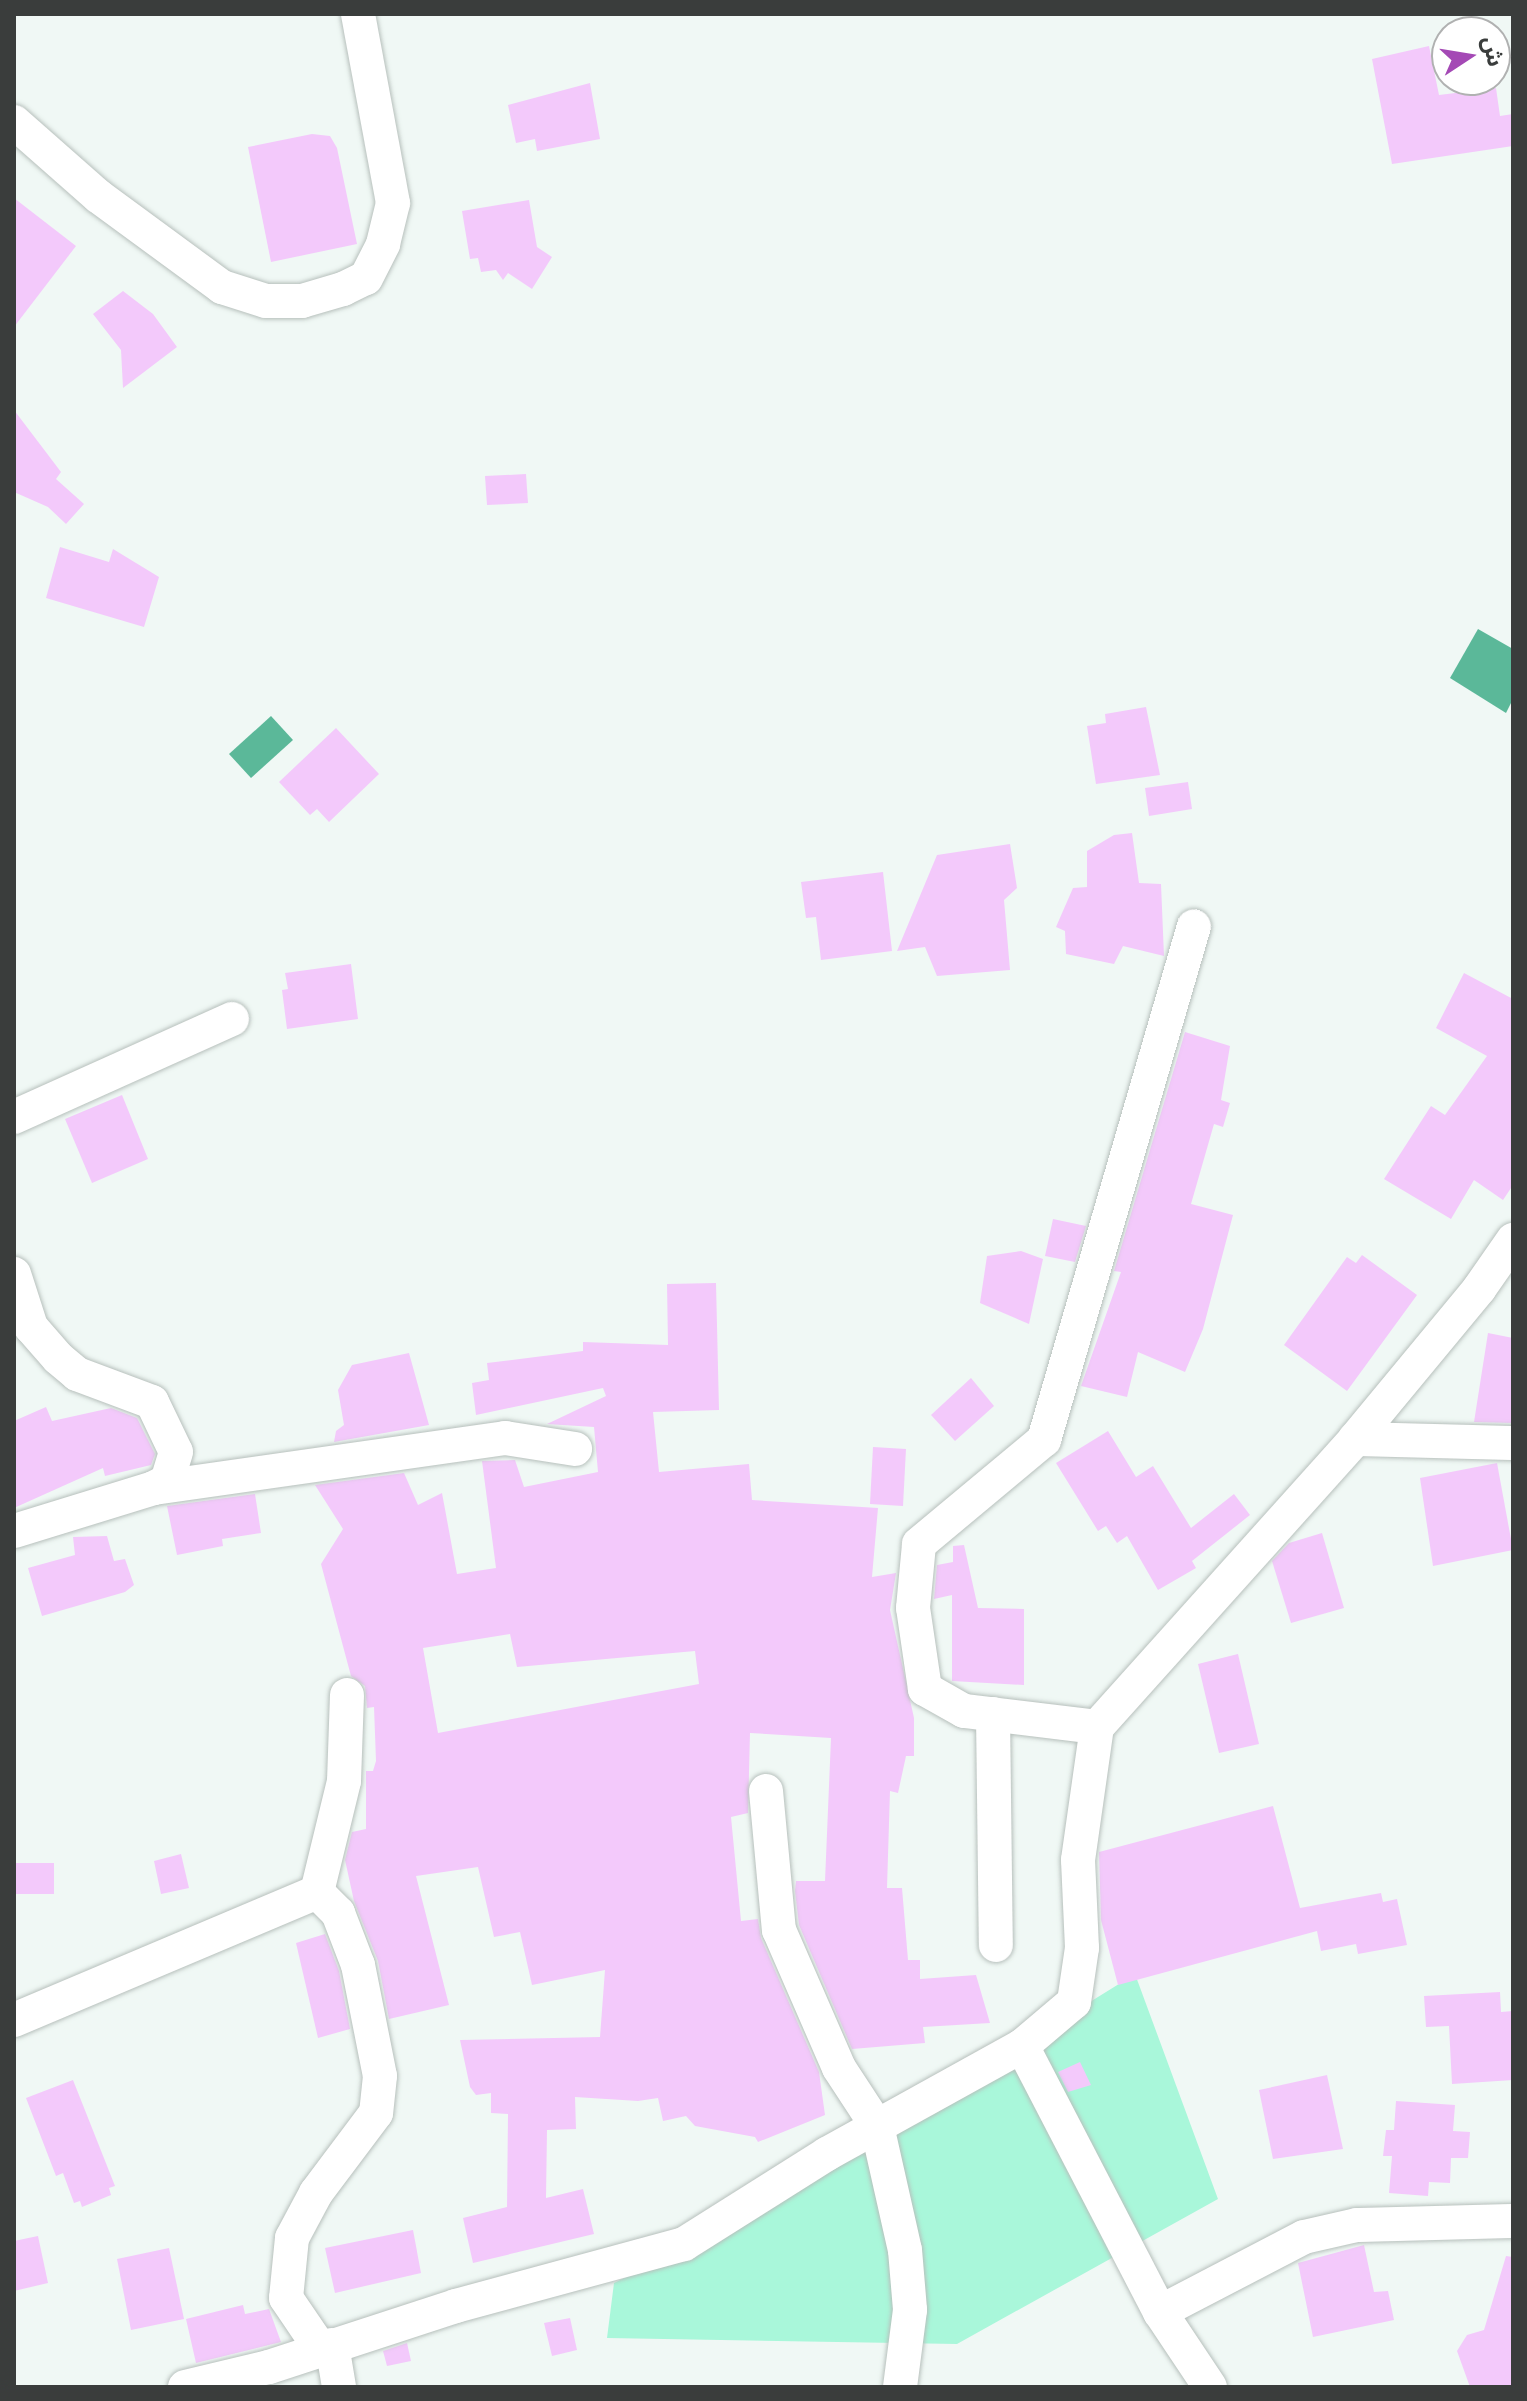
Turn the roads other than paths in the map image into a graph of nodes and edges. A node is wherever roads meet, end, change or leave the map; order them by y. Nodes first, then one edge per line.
1 (358, 14) edge
2 (14, 122) edge
3 (1194, 926) dead end
4 (232, 1019) dead end
5 (14, 1117) edge
6 (1513, 1240) edge
7 (14, 1274) edge
8 (1355, 1439) junction
9 (1513, 1443) edge
10 (575, 1449) dead end
11 (154, 1488) junction
12 (14, 1531) edge
13 (347, 1695) dead end
14 (993, 1714) junction
15 (1097, 1727) junction
16 (766, 1791) dead end
17 (317, 1892) junction
18 (996, 1945) dead end
19 (14, 2020) edge
20 (1022, 2046) junction
21 (877, 2126) junction
22 (1513, 2221) edge
23 (1160, 2312) junction
24 (326, 2346) junction
25 (185, 2387) edge
26 (339, 2387) edge
27 (900, 2387) edge
28 (1210, 2387) edge

1 - 2 street
3 - 14 street
4 - 5 street
6 - 8 street
7 - 11 street
8 - 9 street
8 - 15 street
10 - 11 street
11 - 12 street
13 - 17 street
14 - 15 street
14 - 18 street
15 - 20 street
16 - 21 street
17 - 19 street
17 - 24 street
20 - 21 street
20 - 23 street
21 - 24 street
21 - 27 street
22 - 23 street
23 - 28 street
24 - 25 street
24 - 26 street

